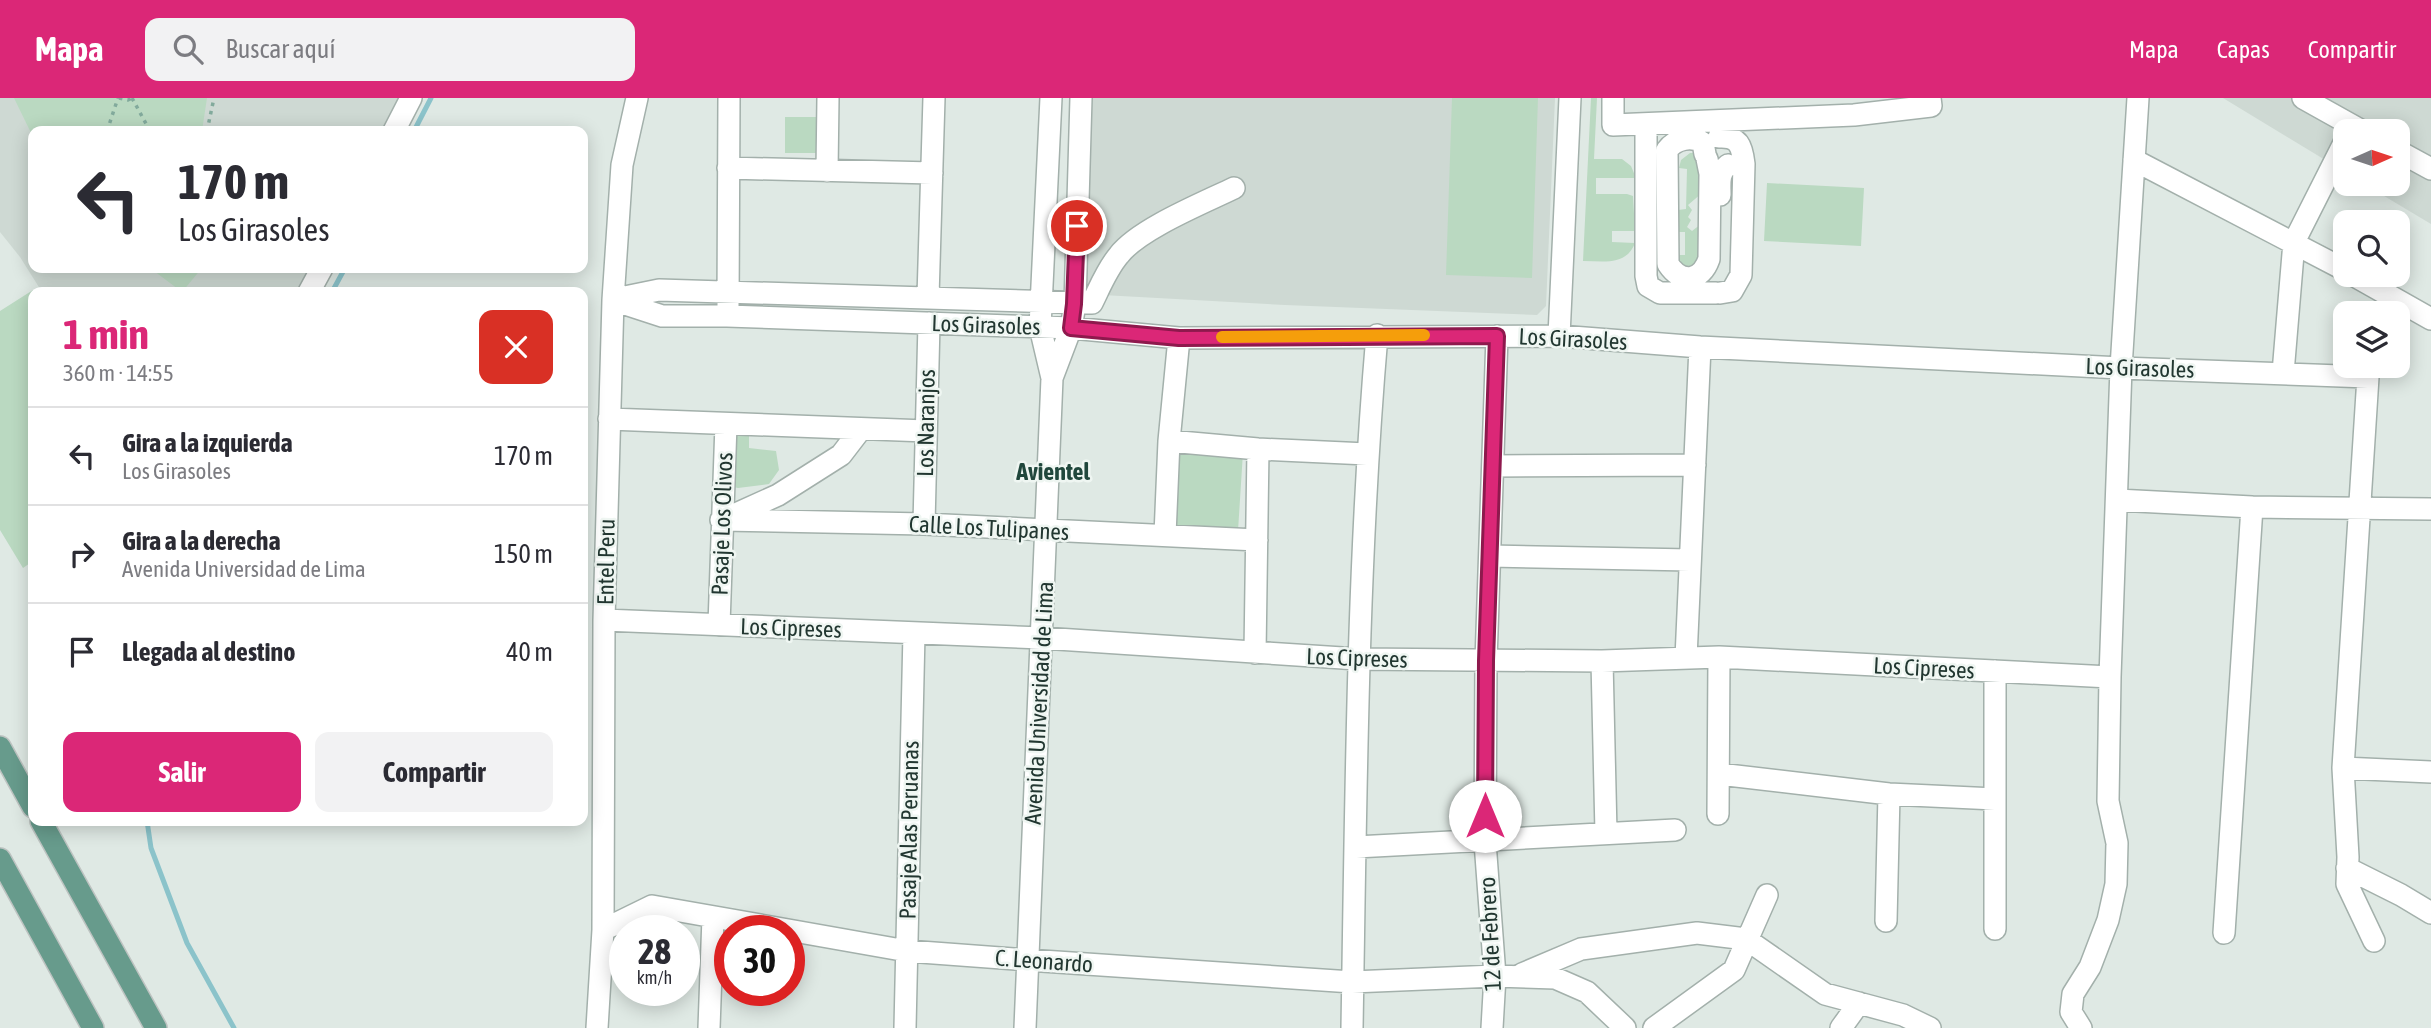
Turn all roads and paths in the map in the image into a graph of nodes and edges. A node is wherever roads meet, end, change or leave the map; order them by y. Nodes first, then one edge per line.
1 (119, 98) edge
2 (132, 98) edge
3 (214, 98) edge
4 (411, 98) edge
5 (636, 98) edge
6 (729, 98) edge
7 (828, 98) edge
8 (934, 98) edge
9 (1051, 98) edge
10 (1081, 98) edge
11 (1570, 98) edge
12 (1613, 98) edge
13 (1930, 98) edge
14 (2138, 98) edge
15 (2303, 98) edge
16 (2333, 119) edge
17 (1743, 120) junction
18 (1646, 124) junction
19 (109, 126) edge
20 (147, 126) edge
21 (208, 126) edge
22 (397, 126) edge
23 (1706, 157) junction
24 (2410, 158) edge
25 (2134, 160) junction
26 (1736, 164) junction
27 (729, 168) junction
28 (2333, 168) edge
29 (2431, 169) edge
30 (827, 171) junction
31 (932, 173) junction
32 (1234, 188) dead end
33 (2294, 242) junction
34 (2333, 263) edge
35 (1726, 265) junction
36 (1704, 271) junction
37 (2374, 287) edge
38 (729, 292) junction
39 (1718, 293) junction
40 (928, 297) junction
41 (613, 300) junction
42 (1042, 302) junction
43 (1074, 304) junction
44 (727, 316) junction
45 (2431, 319) edge
46 (929, 323) junction
47 (1040, 327) junction
48 (1071, 328) junction
49 (1377, 335) junction
50 (1497, 336) junction
51 (1559, 336) junction
52 (1179, 338) junction
53 (1700, 347) junction
54 (2121, 368) junction
55 (2283, 373) junction
56 (1052, 378) junction
57 (609, 419) junction
58 (726, 424) junction
59 (861, 429) junction
60 (926, 431) junction
61 (1169, 441) junction
62 (1258, 449) junction
63 (1367, 454) junction
64 (1695, 465) junction
65 (1493, 466) junction
66 (2117, 500) junction
67 (2252, 507) junction
68 (2361, 508) junction
69 (2431, 509) edge
70 (721, 520) junction
71 (924, 524) junction
72 (1048, 531) junction
73 (1165, 535) junction
74 (1257, 540) junction
75 (1490, 556) junction
76 (1690, 559) junction
77 (604, 620) junction
78 (719, 625) junction
79 (914, 633) junction
80 (1042, 638) junction
81 (1255, 653) junction
82 (1719, 657) junction
83 (1686, 658) junction
84 (1358, 659) junction
85 (1486, 661) junction
86 (1602, 662) junction
87 (1995, 671) junction
88 (2110, 677) junction
89 (0, 747) edge
90 (2343, 768) junction
91 (2431, 772) edge
92 (1719, 774) junction
93 (1889, 794) junction
94 (28, 798) edge
95 (1995, 799) junction
96 (1718, 814) dead end
97 (44, 826) edge
98 (1675, 830) dead end
99 (1606, 833) junction
100 (1485, 842) junction
101 (1356, 847) junction
102 (0, 859) edge
103 (2347, 868) junction
104 (1767, 895) dead end
105 (2431, 913) edge
106 (713, 917) junction
107 (1886, 921) dead end
108 (1994, 929) dead end
109 (603, 930) junction
110 (2224, 933) dead end
111 (1746, 939) junction
112 (2374, 942) dead end
113 (907, 951) junction
114 (1027, 961) junction
115 (1494, 976) junction
116 (1517, 976) junction
117 (1352, 982) junction
118 (1859, 1003) junction
119 (2073, 1023) edge
120 (93, 1028) edge
121 (156, 1028) edge
122 (597, 1028) edge
123 (709, 1028) edge
124 (905, 1028) edge
125 (1025, 1028) edge
126 (1352, 1028) edge
127 (1492, 1028) edge
128 (1625, 1028) edge
129 (1654, 1028) edge
130 (1841, 1028) edge
131 (1930, 1028) edge

1 - 2 path
1 - 19 path
2 - 20 path
3 - 21 path
4 - 22 street
5 - 41 street, Entel Peru
6 - 27 street
7 - 30 street
8 - 31 street
9 - 42 street, Avenida Universidad de Lima
10 - 43 street, Avenida Universidad de Lima
11 - 51 street
12 - 18 street
13 - 17 street
14 - 25 street
15 - 16 street
17 - 18 street
17 - 26 street
18 - 39 street
23 - 26 street
23 - 26 street
23 - 36 street
23 - 36 street
24 - 29 street
25 - 33 street
25 - 54 street
26 - 35 street
26 - 39 street
27 - 30 street
27 - 38 street
28 - 33 street
30 - 31 street
31 - 40 street
32 - 43 street
33 - 34 street
33 - 55 street
35 - 36 street
35 - 39 street
36 - 39 street
37 - 45 street
38 - 40 street
38 - 41 street
38 - 44 street
40 - 42 street
41 - 44 street, Los Girasoles
41 - 57 street, Entel Peru
42 - 43 street
42 - 47 street, Avenida Universidad de Lima
43 - 48 street, Avenida Universidad de Lima
44 - 46 street, Los Girasoles
46 - 47 street, Los Girasoles
46 - 60 street, Los Naranjos
47 - 48 street, Los Girasoles
47 - 56 street, Avenida Universidad de Lima
48 - 52 street, Los Girasoles
48 - 56 street, Avenida Universidad de Lima
49 - 50 street, Los Girasoles
49 - 52 street, Los Girasoles
49 - 63 street
50 - 51 street, Los Girasoles
50 - 65 street, 12 de Febrero
51 - 53 street, Los Girasoles
52 - 61 street
53 - 54 street, Los Girasoles
53 - 64 street
54 - 55 street, Los Girasoles
54 - 66 street
55 - 68 street, Los Girasoles
56 - 72 street, Avenida Universidad de Lima
57 - 58 street
57 - 77 street, Entel Peru
58 - 59 street
58 - 70 street, Pasaje Los Olivos
59 - 60 street
59 - 70 street
60 - 71 street, Los Naranjos
61 - 62 street
61 - 73 street
62 - 63 street
62 - 74 street
63 - 84 street
64 - 65 street
64 - 76 street
65 - 75 street, 12 de Febrero
66 - 67 street
66 - 88 street
67 - 68 street
67 - 110 street
68 - 69 street
68 - 90 street
70 - 71 street, Calle Los Tulipanes
70 - 78 street, Pasaje Los Olivos
71 - 72 street, Calle Los Tulipanes
72 - 73 street, Calle Los Tulipanes
72 - 80 street, Avenida Universidad de Lima
73 - 74 street, Calle Los Tulipanes
74 - 81 street
75 - 76 street
75 - 85 street, 12 de Febrero
76 - 83 street
77 - 78 street, Los Cipreses
77 - 109 street, Entel Peru
78 - 79 street, Los Cipreses
79 - 80 street, Los Cipreses
79 - 113 street, Pasaje Alas Peruanas
80 - 81 street, Los Cipreses
80 - 114 street, Avenida Universidad de Lima
81 - 84 street, Los Cipreses
82 - 83 street, Los Cipreses
82 - 87 street, Los Cipreses
82 - 92 street
83 - 86 street, Los Cipreses
84 - 85 street, Los Cipreses
84 - 101 street
85 - 86 street, Los Cipreses
85 - 100 street, 12 de Febrero
86 - 99 street
87 - 88 street, Los Cipreses
87 - 95 street
88 - 119 street
89 - 94 main road
90 - 91 street
90 - 103 street
92 - 93 street
92 - 96 street
93 - 95 street
93 - 107 street
95 - 108 street
97 - 121 main road
98 - 99 street
99 - 100 street
100 - 101 street
100 - 115 street, 12 de Febrero
101 - 117 street
102 - 120 main road
103 - 105 street
103 - 112 street
104 - 111 street
106 - 109 street, C. Leonardo
106 - 113 street, C. Leonardo
106 - 123 street
109 - 122 street, Entel Peru
111 - 116 street
111 - 118 street
111 - 129 street
113 - 114 street, C. Leonardo
113 - 124 street, Pasaje Alas Peruanas
114 - 117 street, C. Leonardo
114 - 125 street, Avenida Universidad de Lima
115 - 116 street, C. Leonardo
115 - 117 street, C. Leonardo
115 - 127 street, 12 de Febrero
116 - 128 street, C. Leonardo
117 - 126 street
118 - 130 street
118 - 131 street

